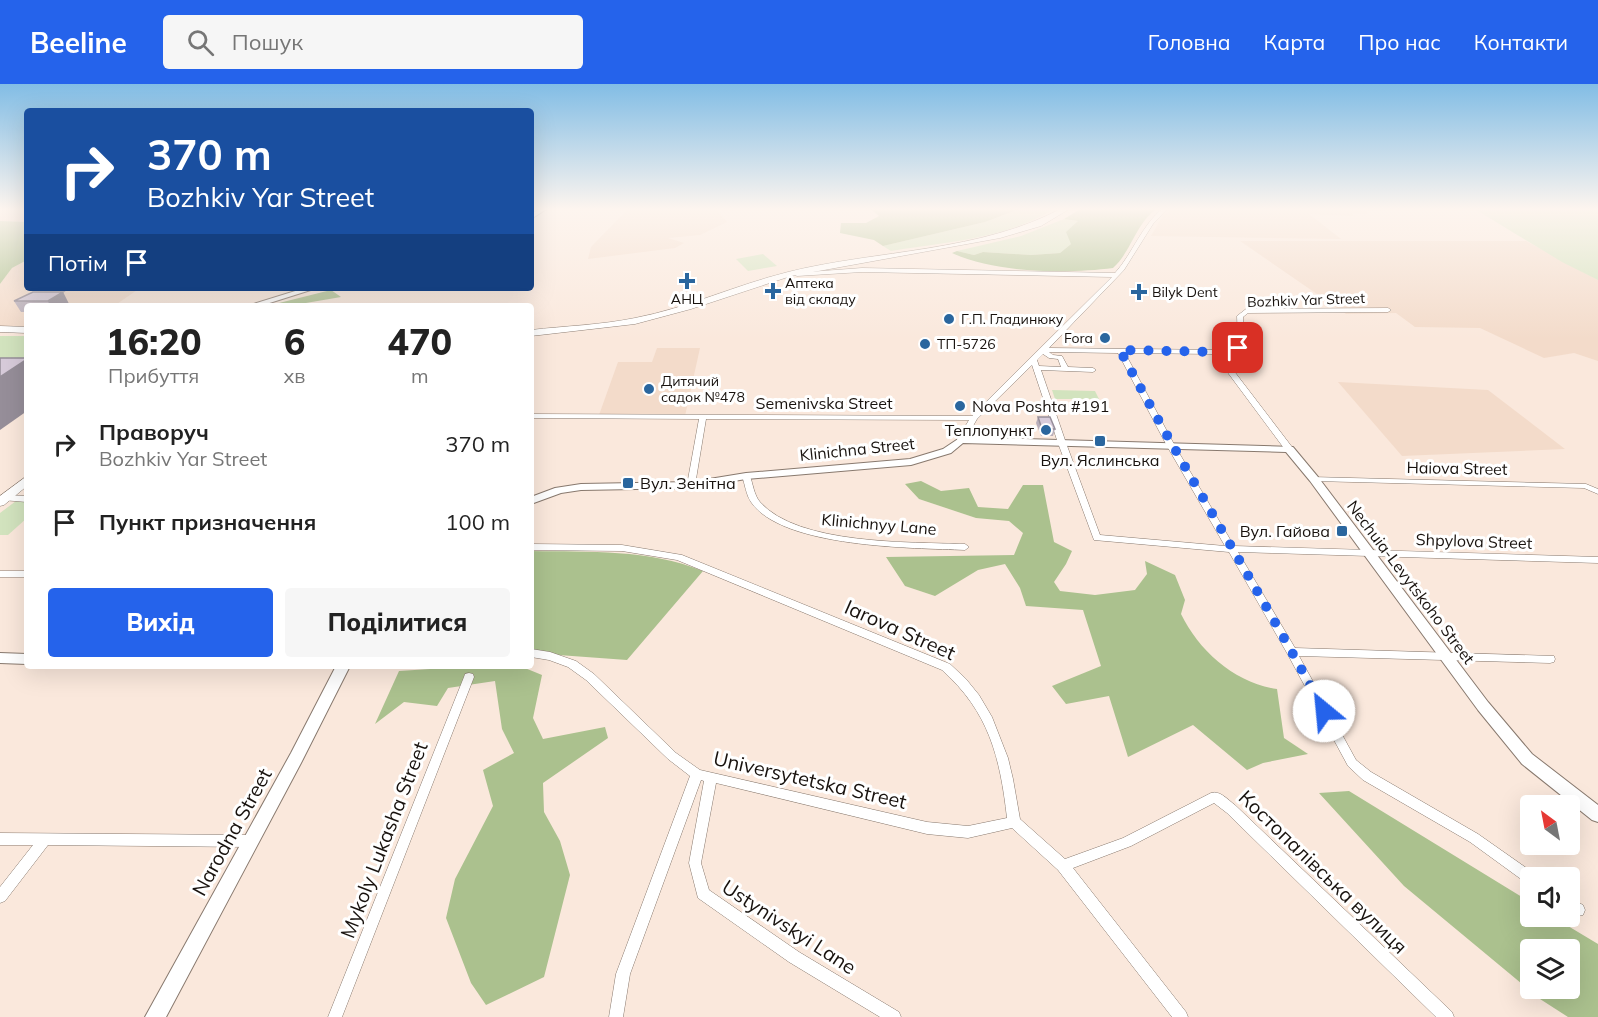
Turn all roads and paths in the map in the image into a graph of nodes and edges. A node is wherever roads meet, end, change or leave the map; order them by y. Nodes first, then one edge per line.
1 (911, 252) edge
2 (1134, 252) edge
3 (854, 262) junction
4 (862, 270) junction
5 (789, 274) junction
6 (1114, 276) junction
7 (303, 291) edge
8 (261, 303) edge
9 (1388, 310) dead end
10 (0, 329) edge
11 (24, 330) edge
12 (534, 333) edge
13 (1043, 350) junction
14 (1120, 350) junction
15 (1216, 352) junction
16 (1034, 360) junction
17 (1037, 368) junction
18 (1065, 369) junction
19 (1093, 370) dead end
20 (534, 416) edge
21 (703, 417) junction
22 (974, 418) junction
23 (961, 440) junction
24 (1062, 443) junction
25 (1171, 446) junction
26 (1289, 449) junction
27 (746, 476) junction
28 (1314, 479) junction
29 (24, 482) edge
30 (691, 485) junction
31 (1598, 492) edge
32 (24, 499) edge
33 (2, 500) edge
34 (534, 500) edge
35 (534, 547) edge
36 (965, 547) dead end
37 (1230, 549) junction
38 (1369, 553) junction
39 (1598, 560) edge
40 (0, 574) edge
41 (24, 574) edge
42 (1292, 652) junction
43 (534, 653) edge
44 (1444, 655) junction
45 (0, 658) edge
46 (24, 659) edge
47 (1551, 659) dead end
48 (341, 669) edge
49 (469, 677) dead end
50 (704, 775) junction
51 (1598, 815) edge
52 (1014, 822) junction
53 (0, 839) edge
54 (45, 839) junction
55 (250, 841) junction
56 (1063, 866) junction
57 (1520, 871) edge
58 (0, 897) edge
59 (155, 1017) edge
60 (335, 1017) edge
61 (616, 1017) edge
62 (894, 1017) edge
63 (1181, 1017) edge
64 (1447, 1017) edge

1 - 3 main road
2 - 6 street, Klinichna Street
3 - 4 main road
3 - 5 main road
4 - 5 street
4 - 6 street
5 - 12 main road
6 - 13 street, Klinichna Street
7 - 8 street
9 - 15 street, Bozhkiv Yar Street
10 - 11 main road
13 - 14 street, Bozhkiv Yar Street
13 - 16 street, Klinichna Street
13 - 18 street
14 - 15 street, Bozhkiv Yar Street
14 - 25 street
15 - 26 street, Nechuia-Levytskoho Street
16 - 17 street
16 - 22 street, Klinichna Street
17 - 18 street
17 - 24 street
18 - 19 street
20 - 21 street, Semenivska Street
21 - 22 street, Semenivska Street
21 - 30 street
22 - 23 street, Klinichna Street
23 - 24 street
23 - 27 street, Klinichna Street
24 - 25 street
24 - 37 street, Shpylova Street
25 - 26 street
25 - 37 street
26 - 28 street, Nechuia-Levytskoho Street
27 - 30 street, Klinichna Street
27 - 36 street, Klinichnyy Lane
28 - 31 street, Haiova Street
28 - 38 street, Nechuia-Levytskoho Street
29 - 33 main road
30 - 34 street, Klinichna Street
32 - 33 street
35 - 52 street, Iarova Street
37 - 38 street, Shpylova Street
37 - 42 street
38 - 39 street, Shpylova Street
38 - 44 street, Nechuia-Levytskoho Street
40 - 41 street
42 - 44 street
42 - 57 street
43 - 50 street, Universytetska Street
44 - 47 street
44 - 51 street, Nechuia-Levytskoho Street
45 - 46 street
48 - 55 street, Narodna Street
49 - 60 street, Mykoly Lukasha Street
50 - 52 street, Universytetska Street
50 - 61 street
50 - 62 street, Ustynivskyi Lane
52 - 56 street
53 - 54 street
54 - 55 street
54 - 58 street
55 - 59 street, Narodna Street
56 - 63 street
56 - 64 street, Костопалівська вулиця

